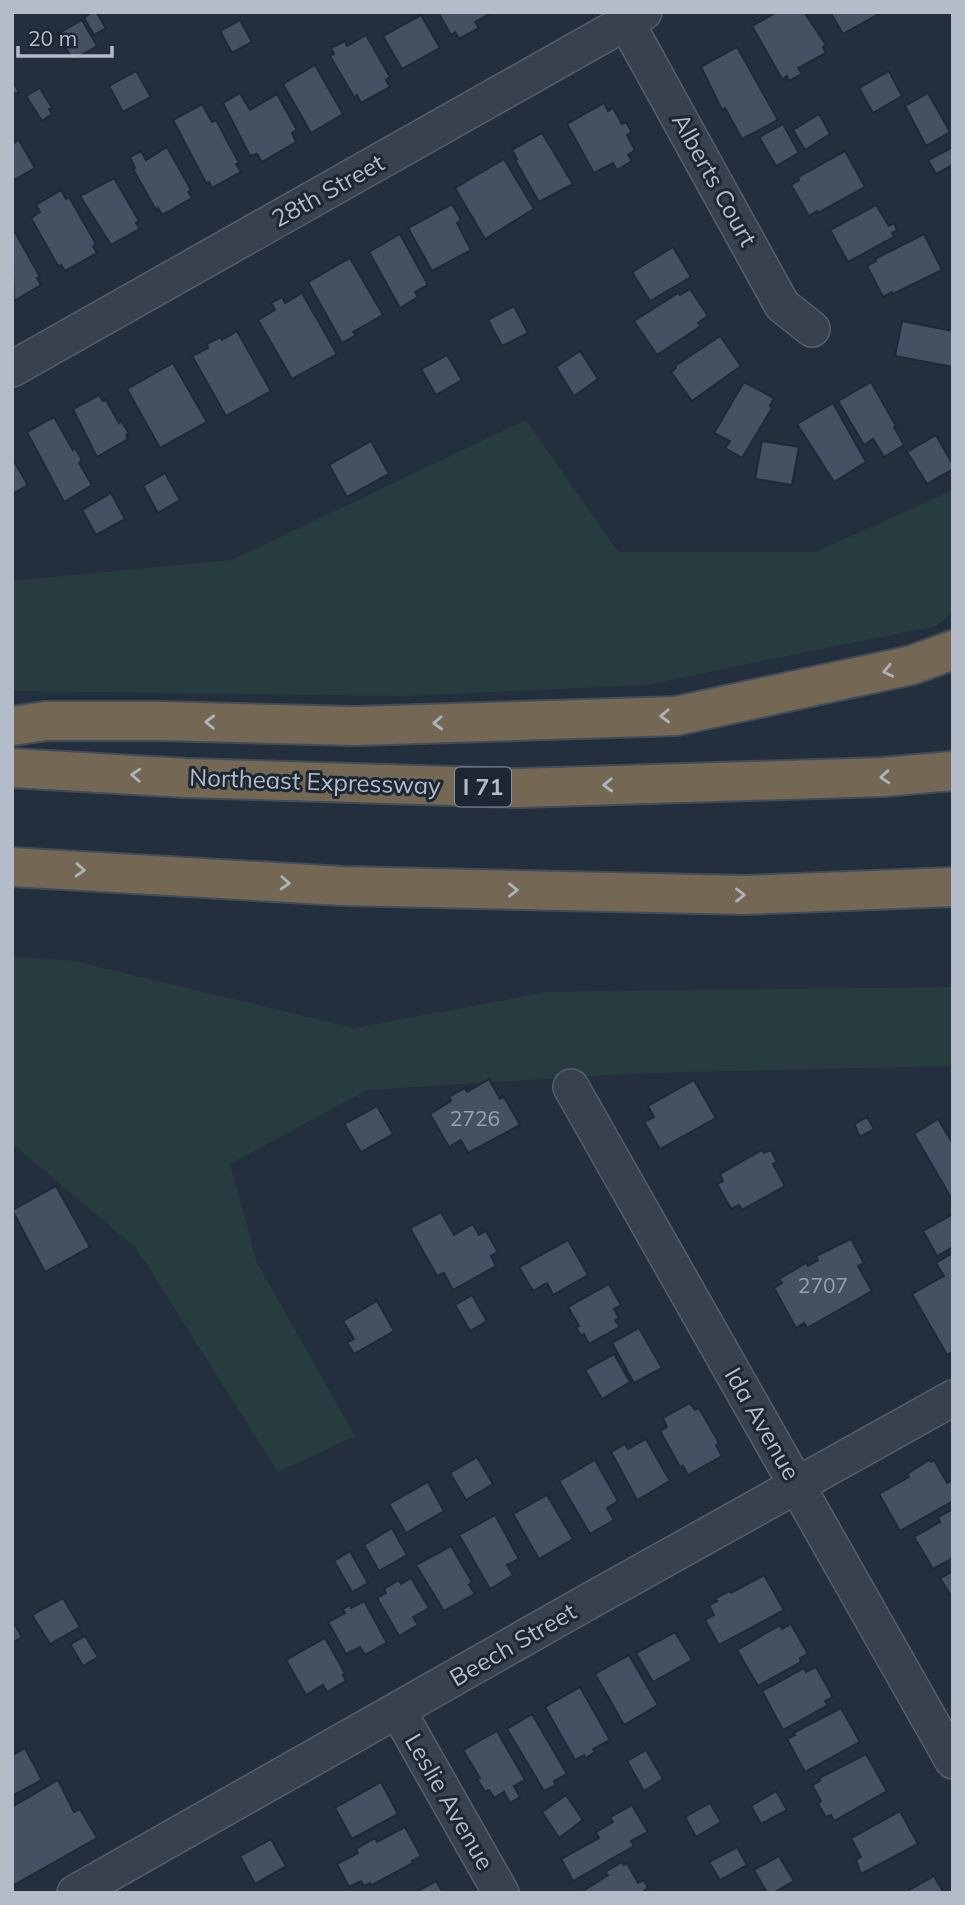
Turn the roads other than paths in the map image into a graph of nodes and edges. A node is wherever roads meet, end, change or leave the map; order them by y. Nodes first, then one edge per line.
1 (635, 17) edge
2 (812, 329) dead end
3 (12, 369) edge
4 (953, 650) edge
5 (12, 726) edge
6 (12, 768) edge
7 (953, 771) edge
8 (12, 867) edge
9 (953, 887) edge
10 (570, 1087) dead end
11 (953, 1398) edge
12 (797, 1485) junction
13 (398, 1711) junction
14 (953, 1761) edge
15 (75, 1893) edge
16 (501, 1893) edge

1 - 2 street, Alberts Court
1 - 3 street, 28th Street
4 -> 5 highway
7 -> 6 highway, Northeast Expressway / I 71
8 -> 9 highway
10 - 12 street, Ida Avenue
11 - 12 street, Beech Street
12 - 13 street, Beech Street
12 - 14 street, Ida Avenue
13 - 15 street, Beech Street
13 - 16 street, Leslie Avenue

